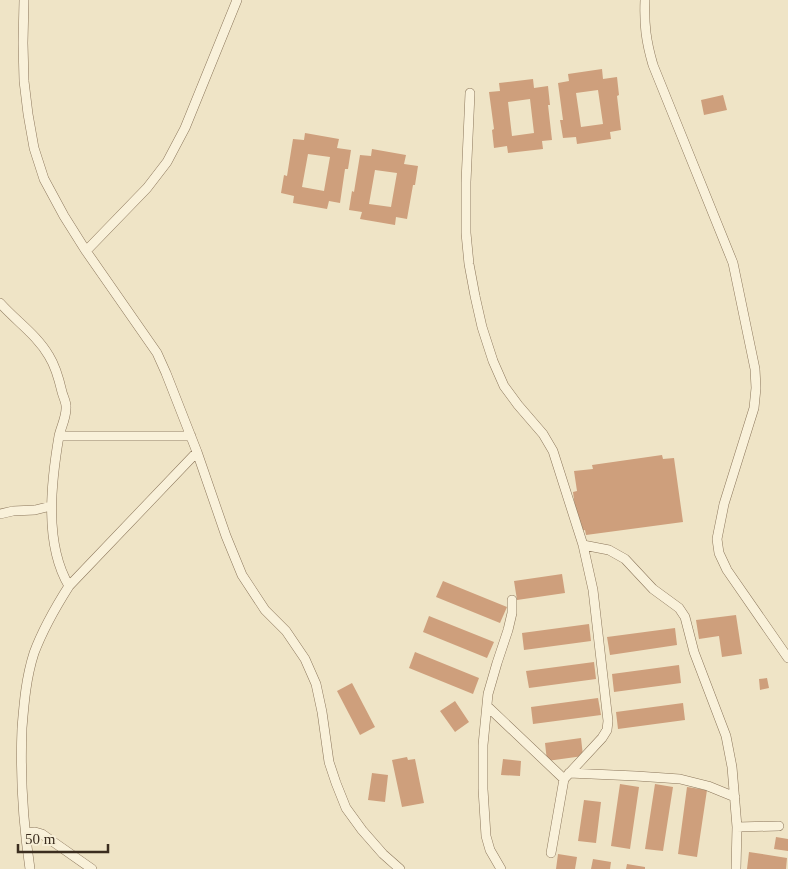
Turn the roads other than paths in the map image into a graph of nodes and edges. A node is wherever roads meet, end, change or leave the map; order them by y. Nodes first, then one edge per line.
1 (24, 0) edge
2 (237, 0) edge
3 (645, 0) edge
4 (470, 93) dead end
5 (86, 251) junction
6 (0, 303) edge
7 (59, 436) junction
8 (190, 436) junction
9 (197, 452) junction
10 (51, 506) junction
11 (0, 514) edge
12 (583, 545) junction
13 (69, 586) junction
14 (512, 600) dead end
15 (788, 658) edge
16 (486, 706) junction
17 (566, 776) junction
18 (734, 797) junction
19 (779, 826) dead end
20 (737, 827) junction
21 (26, 833) junction
22 (551, 853) dead end
23 (30, 869) edge
24 (92, 869) edge
25 (400, 869) edge
26 (501, 869) edge
27 (736, 869) edge

1 - 5 street
2 - 5 street
3 - 15 street
4 - 12 street
5 - 8 street
6 - 7 street
7 - 8 street
7 - 10 street
8 - 9 street
9 - 13 street
9 - 25 street
10 - 11 street
10 - 13 street
12 - 17 street
12 - 18 street
13 - 21 street
14 - 16 street
16 - 17 street
16 - 26 street
17 - 18 street
17 - 22 street
18 - 20 street
19 - 20 street
20 - 27 street
21 - 23 street
21 - 24 street

